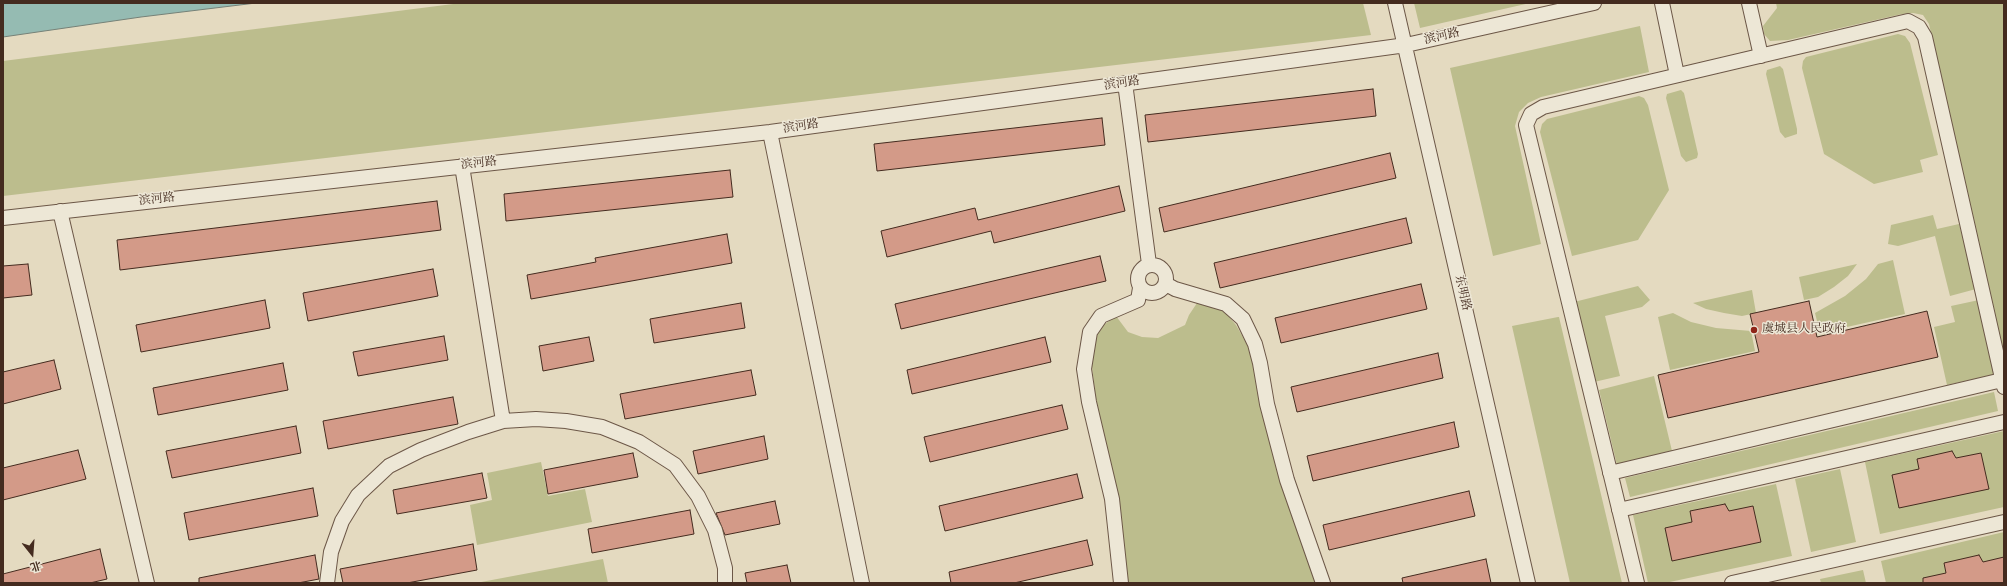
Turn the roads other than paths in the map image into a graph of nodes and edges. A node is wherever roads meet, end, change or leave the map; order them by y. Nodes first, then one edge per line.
1 (1395, 3) edge
2 (1594, 3) edge
3 (1662, 3) edge
4 (1749, 3) edge
5 (1406, 45) junction
6 (1761, 56) junction
7 (1677, 76) junction
8 (1125, 83) junction
9 (770, 132) junction
10 (462, 166) junction
11 (60, 211) junction
12 (3, 218) edge
13 (1150, 264) junction
14 (1166, 284) junction
15 (1140, 288) junction
16 (2003, 384) edge
17 (504, 420) junction
18 (2004, 422) edge
19 (1610, 473) junction
20 (1619, 510) junction
21 (2004, 522) edge
22 (147, 583) edge
23 (327, 583) edge
24 (725, 583) edge
25 (862, 583) edge
26 (1120, 583) edge
27 (1323, 583) edge
28 (1528, 583) edge
29 (1637, 583) edge
30 (1732, 583) edge

1 - 5 street, 东明路
2 - 5 street, 滨河路
3 - 7 street
4 - 6 street
5 - 8 street, 滨河路
5 - 28 street, 东明路
6 - 7 street
6 - 16 street
7 - 19 street
8 - 9 street, 滨河路
8 - 13 street
9 - 10 street, 滨河路
9 - 25 street
10 - 11 street, 滨河路
10 - 17 street
11 - 12 street, 滨河路
11 - 22 street
13 - 14 street
13 - 15 street
14 - 15 street
14 - 27 street
15 - 26 street
16 - 19 street
17 - 23 street
17 - 24 street
18 - 20 street
19 - 20 street
20 - 29 street
21 - 30 street

